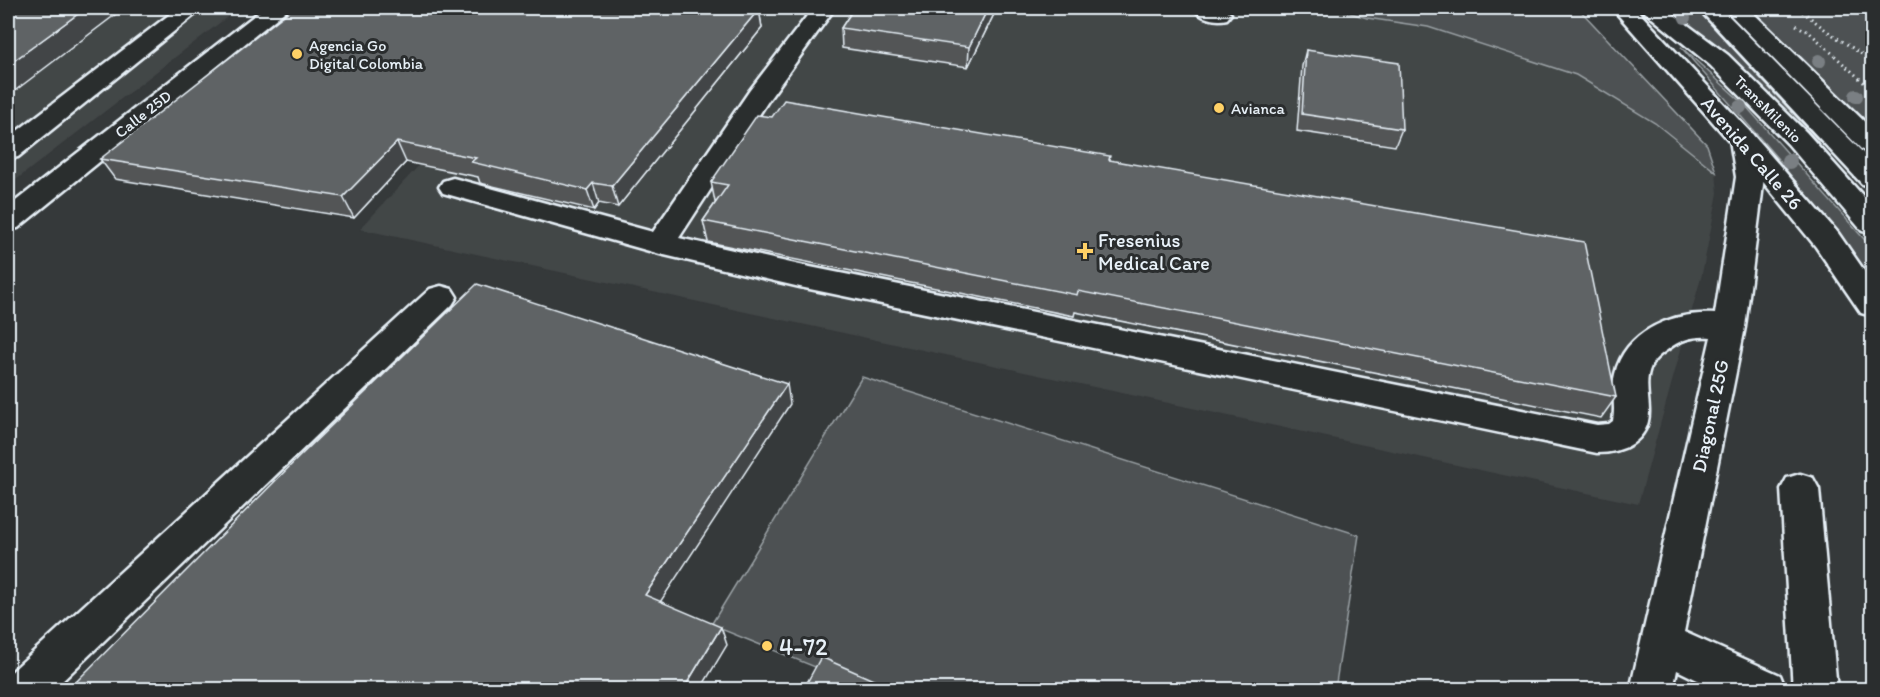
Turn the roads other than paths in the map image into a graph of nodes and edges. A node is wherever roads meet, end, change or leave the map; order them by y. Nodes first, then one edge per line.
1 (192, 8) edge
2 (269, 8) edge
3 (824, 8) edge
4 (1623, 8) edge
5 (1651, 8) edge
6 (1709, 8) edge
7 (1735, 8) edge
8 (1743, 140) junction
9 (1872, 144) edge
10 (8, 151) edge
11 (1872, 178) edge
12 (453, 187) dead end
13 (8, 221) edge
14 (1872, 224) edge
15 (660, 244) junction
16 (441, 297) dead end
17 (1872, 305) edge
18 (1729, 327) junction
19 (1800, 489) dead end
20 (1662, 642) junction
21 (22, 690) edge
22 (1651, 690) edge
23 (1765, 690) edge
24 (1815, 690) edge

1 - 10 street
2 - 13 street, Calle 25D
3 - 15 street
4 - 8 street, Avenida Calle 26
5 - 14 street, TransMilenio
6 - 11 street
7 - 9 street
8 - 17 street, Avenida Calle 26
8 - 18 street, Diagonal 25G
12 - 15 street
15 - 18 street
16 - 21 street
18 - 20 street, Diagonal 25G
19 - 24 street
20 - 22 street, Diagonal 25G
20 - 23 street

